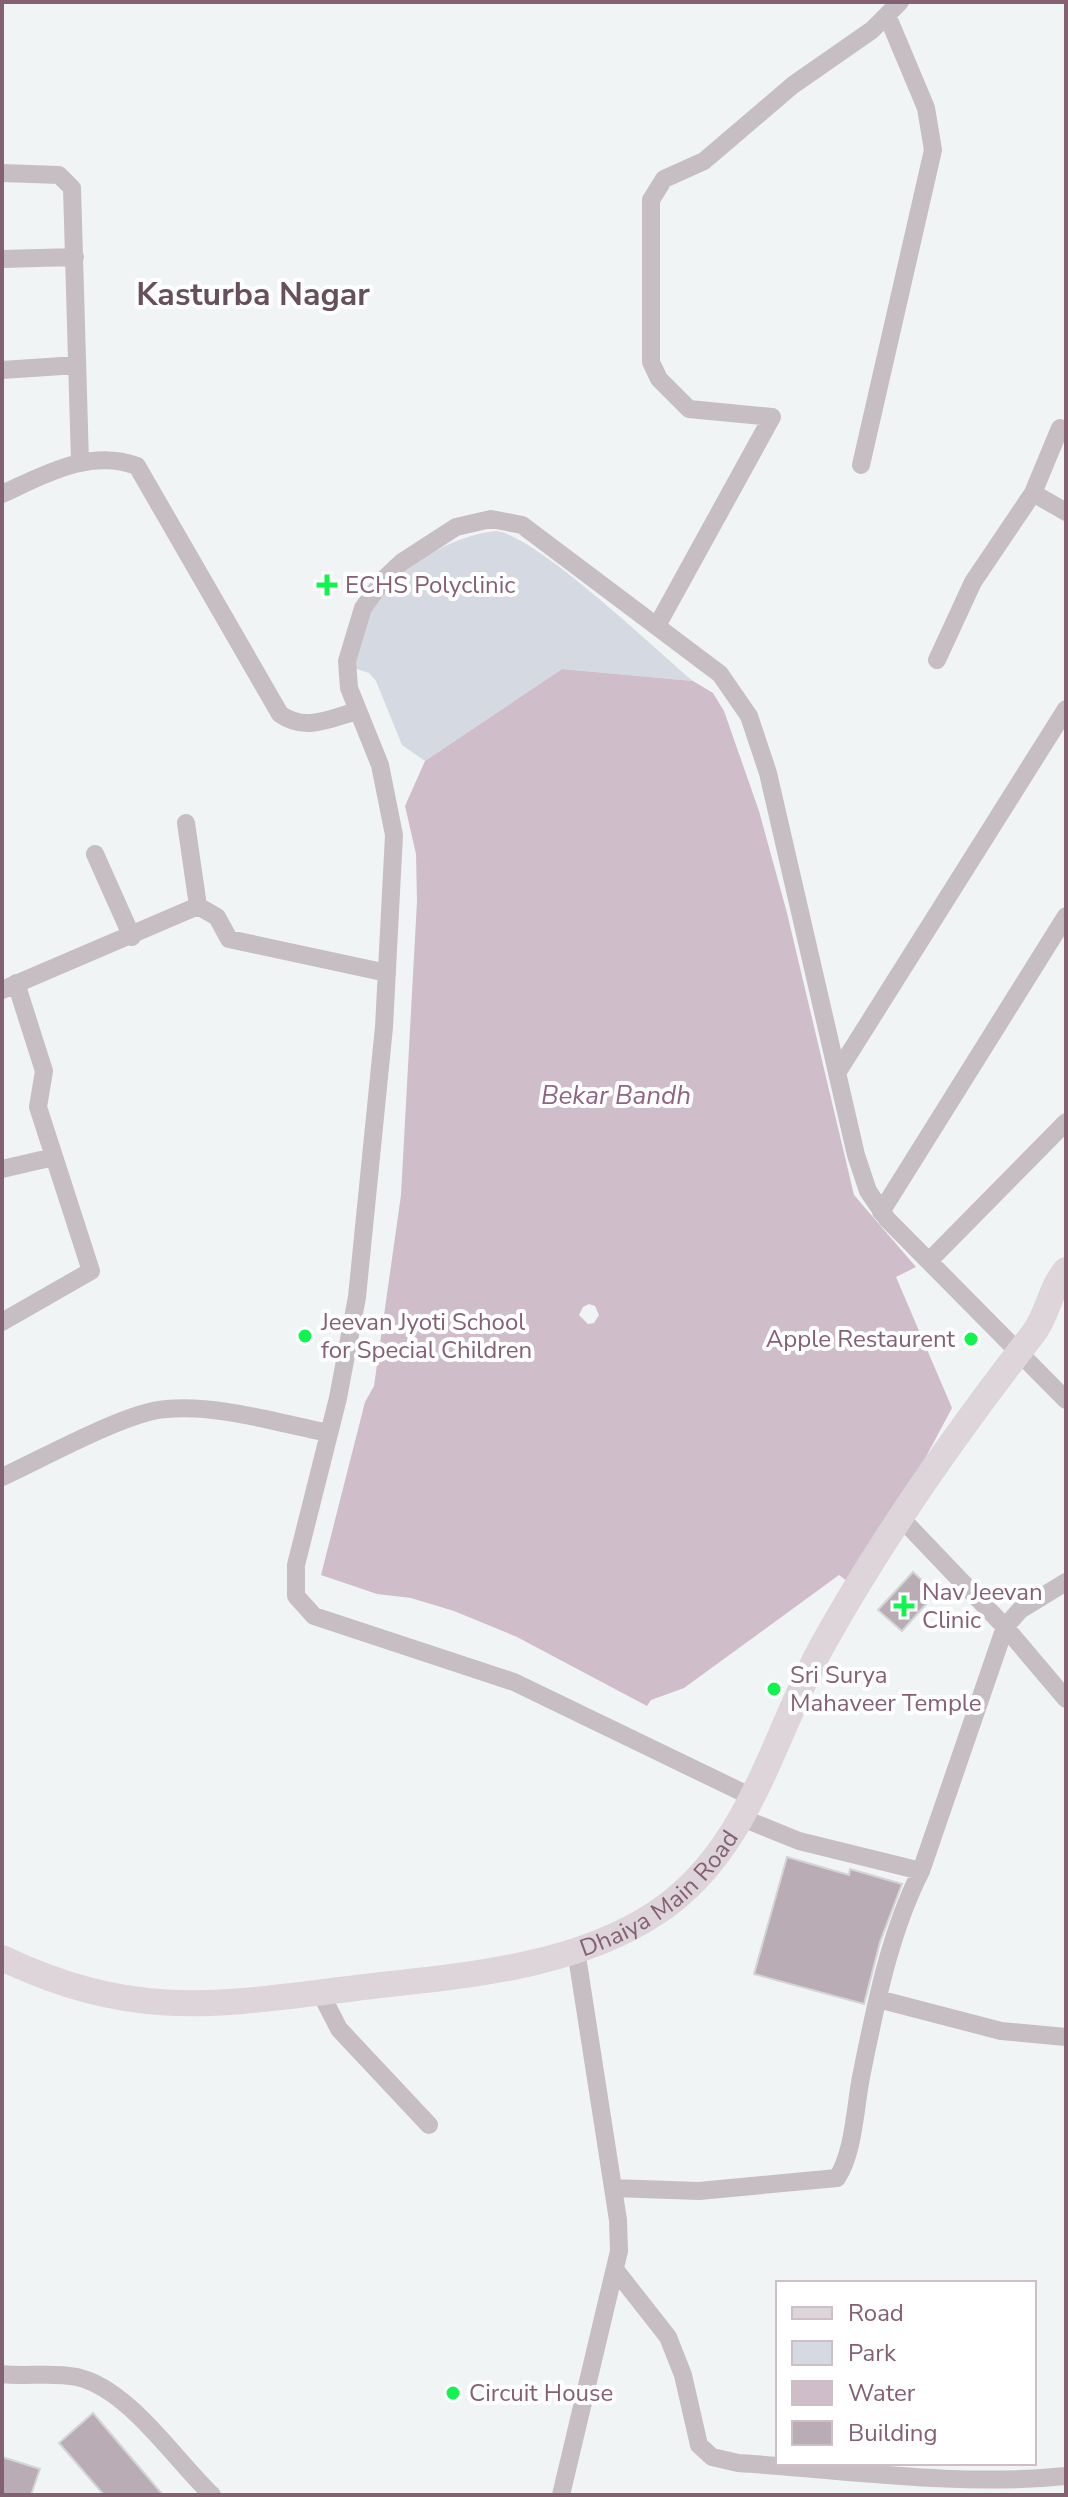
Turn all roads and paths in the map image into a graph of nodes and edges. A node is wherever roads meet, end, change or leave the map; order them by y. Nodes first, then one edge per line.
1 (894, 8) edge
2 (2, 173) edge
3 (75, 257) junction
4 (2, 259) edge
5 (77, 365) junction
6 (2, 370) edge
7 (1060, 428) dead end
8 (80, 462) junction
9 (861, 465) dead end
10 (1033, 493) junction
11 (2, 494) edge
12 (1066, 512) edge
13 (658, 624) junction
14 (937, 660) dead end
15 (1066, 709) edge
16 (357, 711) junction
17 (186, 823) dead end
18 (95, 854) dead end
19 (198, 906) junction
20 (1066, 916) edge
21 (132, 937) junction
22 (387, 973) junction
23 (9, 986) edge
24 (837, 1073) junction
25 (1066, 1122) edge
26 (54, 1157) junction
27 (2, 1169) edge
28 (881, 1212) junction
29 (929, 1261) junction
30 (1066, 1270) edge
31 (1066, 1312) edge
32 (2, 1322) edge
33 (1036, 1330) junction
34 (1018, 1352) junction
35 (1066, 1400) edge
36 (329, 1433) junction
37 (2, 1477) edge
38 (900, 1517) junction
39 (1066, 1582) edge
40 (1005, 1627) junction
41 (1066, 1699) edge
42 (748, 1808) junction
43 (921, 1871) junction
44 (576, 1950) junction
45 (2, 1958) edge
46 (320, 1992) junction
47 (878, 1999) junction
48 (1066, 2037) edge
49 (429, 2125) dead end
50 (613, 2188) junction
51 (617, 2272) junction
52 (7, 2376) edge
53 (1025, 2472) edge
54 (1066, 2476) edge
55 (978, 2487) edge
56 (562, 2494) edge
57 (212, 2495) edge

1 - 9 street
1 - 13 street
2 - 3 street
3 - 4 street
3 - 5 street
5 - 6 street
5 - 8 street
7 - 10 street
8 - 11 street
8 - 16 street
10 - 12 street
10 - 14 street
13 - 16 street
13 - 24 street
15 - 24 street
16 - 22 street
17 - 19 street
18 - 21 street
19 - 21 street
19 - 22 street
20 - 28 street
21 - 23 street
22 - 36 street
23 - 26 street
24 - 28 street
25 - 29 street
26 - 27 street
26 - 32 street
28 - 29 street
29 - 34 street
30 - 33 main road, Dhaiya Main Road
31 - 33 main road, Dhaiya Main Road
33 - 34 main road, Dhaiya Main Road
34 - 35 street
34 - 38 main road, Dhaiya Main Road
36 - 37 street
36 - 42 street
38 - 40 street
38 - 42 main road, Dhaiya Main Road
39 - 40 street
40 - 41 street
40 - 43 street
42 - 43 street
42 - 44 main road, Dhaiya Main Road
43 - 47 street
44 - 46 main road, Dhaiya Main Road
44 - 50 street
45 - 46 main road, Dhaiya Main Road
46 - 49 street
47 - 48 street
47 - 50 street
50 - 51 street
51 - 55 street
51 - 56 street
52 - 57 street
53 - 54 street
53 - 55 street

